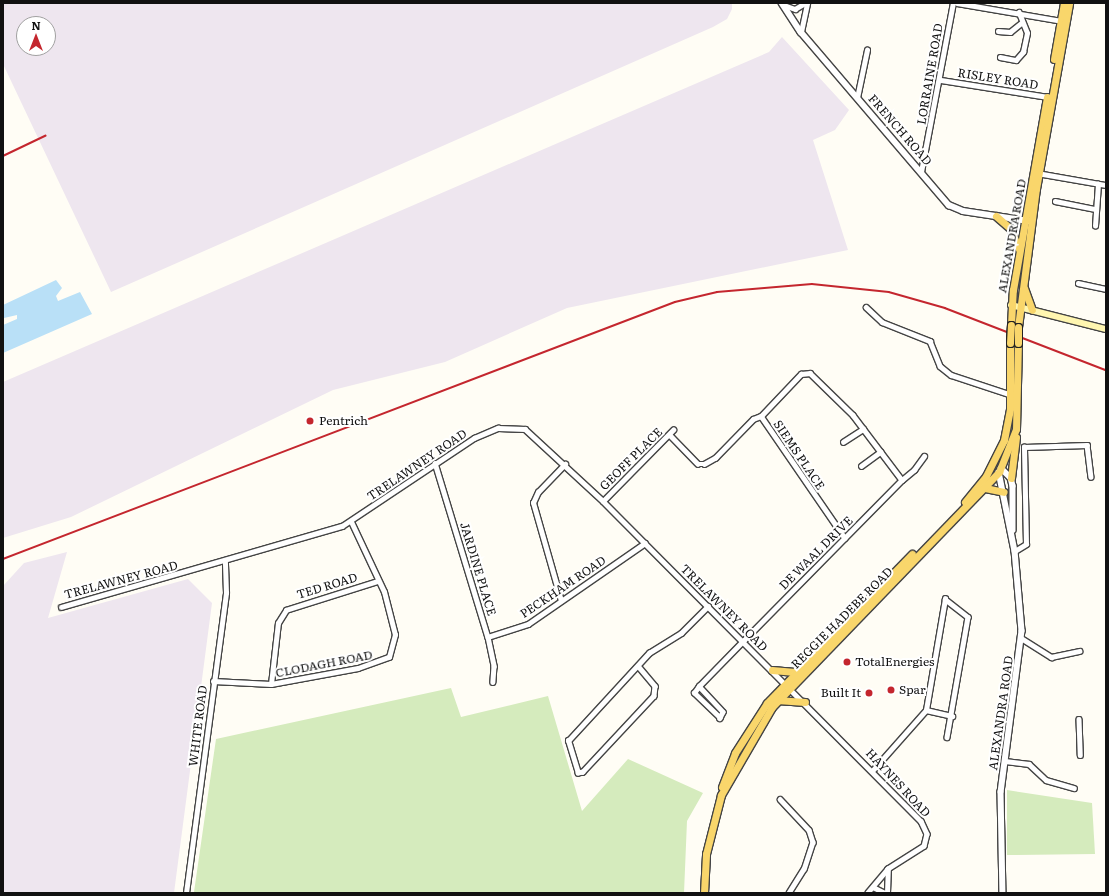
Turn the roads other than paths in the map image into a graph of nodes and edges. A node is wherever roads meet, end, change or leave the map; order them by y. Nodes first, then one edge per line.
1 (806, 3) edge
2 (953, 3) edge
3 (957, 3) edge
4 (1064, 3) edge
5 (1069, 3) edge
6 (783, 4) edge
7 (1019, 13) junction
8 (1064, 22) junction
9 (1021, 23) junction
10 (998, 30) dead end
11 (802, 32) junction
12 (867, 50) dead end
13 (1000, 57) dead end
14 (941, 80) junction
15 (857, 98) junction
16 (1050, 98) junction
17 (921, 172) junction
18 (1036, 173) junction
19 (1098, 184) junction
20 (1106, 185) edge
21 (1055, 201) dead end
22 (1095, 209) junction
23 (996, 216) junction
24 (1028, 221) junction
25 (1095, 226) dead end
26 (1019, 251) junction
27 (1022, 282) junction
28 (1078, 283) dead end
29 (1106, 289) edge
30 (1015, 305) junction
31 (866, 307) dead end
32 (1032, 310) junction
33 (1106, 329) edge
34 (1014, 343) junction
35 (1010, 395) junction
36 (1019, 396) junction
37 (761, 416) junction
38 (863, 429) junction
39 (1016, 429) junction
40 (673, 430) dead end
41 (670, 435) junction
42 (843, 442) dead end
43 (880, 452) junction
44 (924, 456) dead end
45 (996, 458) junction
46 (435, 463) junction
47 (565, 464) junction
48 (861, 466) dead end
49 (1000, 469) junction
50 (989, 471) joint
51 (1091, 477) dead end
52 (1011, 478) junction
53 (902, 480) junction
54 (983, 480) junction
55 (979, 491) junction
56 (1004, 492) junction
57 (603, 501) junction
58 (351, 522) junction
59 (1013, 537) junction
60 (844, 538) junction
61 (645, 543) junction
62 (1015, 551) junction
63 (226, 562) junction
64 (378, 581) junction
65 (561, 601) junction
66 (61, 606) dead end
67 (708, 606) junction
68 (488, 637) junction
69 (1021, 638) junction
70 (744, 640) junction
71 (1079, 651) dead end
72 (639, 667) junction
73 (772, 670) junction
74 (795, 672) junction
75 (213, 681) junction
76 (493, 682) dead end
77 (271, 684) junction
78 (786, 685) junction
79 (700, 686) junction
80 (777, 700) junction
81 (805, 702) junction
82 (926, 710) junction
83 (952, 716) junction
84 (1079, 719) dead end
85 (947, 737) dead end
86 (1080, 755) dead end
87 (1005, 761) junction
88 (873, 770) junction
89 (1074, 788) dead end
90 (722, 795) junction
91 (780, 799) dead end
92 (888, 869) junction
93 (873, 887) junction
94 (186, 893) edge
95 (704, 893) edge
96 (789, 893) edge
97 (868, 893) edge
98 (886, 893) edge
99 (1003, 893) edge

1 - 6 street
1 - 11 street
2 - 14 street, LORRAINE ROAD
3 - 7 street
4 - 8 main road, ALEXANDRA ROAD
5 - 8 main road, ALEXANDRA ROAD
6 - 11 street, FRENCH ROAD
7 - 8 street
7 - 9 street
8 - 16 main road, ALEXANDRA ROAD
9 - 10 street
9 - 13 street
11 - 15 street, FRENCH ROAD
12 - 15 street
14 - 16 street, RISLEY ROAD
14 - 17 street, LORRAINE ROAD
15 - 17 street, FRENCH ROAD
16 - 18 main road, ALEXANDRA ROAD
17 - 23 street, FRENCH ROAD
18 - 19 street
18 - 24 main road, ALEXANDRA ROAD
19 - 20 street
19 - 22 street
21 - 22 street
22 - 25 street
23 - 24 street, FRENCH ROAD
23 - 26 main road
24 - 26 main road, ALEXANDRA ROAD
24 - 27 main road, ALEXANDRA ROAD
26 - 30 main road, ALEXANDRA ROAD
27 - 30 main road, ALEXANDRA ROAD
27 - 32 main road
28 - 29 street
30 - 32 main road
30 - 34 main road, ALEXANDRA ROAD, bridge
31 - 35 street
32 - 33 main road
34 - 35 main road, ALEXANDRA ROAD
34 - 36 main road, ALEXANDRA ROAD
35 - 36 street
35 - 45 main road, ALEXANDRA ROAD
36 - 39 main road, ALEXANDRA ROAD
37 - 38 street, SIEMS PLACE
37 - 41 street
37 - 60 street, SIEMS PLACE
38 - 42 street
38 - 43 street
39 - 49 main road, ALEXANDRA ROAD
39 - 52 main road
40 - 41 street, GEOFF PLACE
41 - 57 street, GEOFF PLACE
43 - 48 street
43 - 53 street
44 - 53 street, DE WAAL DRIVE
45 - 49 main road
45 - 50 main road, ALEXANDRA ROAD
46 - 47 street, TRELAWNEY ROAD
46 - 58 street, TRELAWNEY ROAD
46 - 68 street, JARDINE PLACE
47 - 57 street, TRELAWNEY ROAD
47 - 65 street
49 - 52 street
49 - 54 main road
49 - 55 main road, REGGIE HADEBE ROAD
49 - 56 street, ALEXANDRA ROAD
50 - 54 main road, REGGIE HADEBE ROAD
51 - 62 street
52 - 59 street, ALEXANDRA ROAD
53 - 60 street, DE WAAL DRIVE
54 - 55 main road, REGGIE HADEBE ROAD
55 - 56 main road
55 - 74 main road, REGGIE HADEBE ROAD
55 - 78 main road, REGGIE HADEBE ROAD
56 - 59 street, ALEXANDRA ROAD
57 - 61 street, TRELAWNEY ROAD
58 - 63 street, TRELAWNEY ROAD
58 - 64 street, CLODAGH ROAD
59 - 62 street, ALEXANDRA ROAD
60 - 70 street, DE WAAL DRIVE
61 - 65 street, PECKHAM ROAD
61 - 67 street, TRELAWNEY ROAD
62 - 69 street, ALEXANDRA ROAD
63 - 66 street, TRELAWNEY ROAD
63 - 75 street, WHITE ROAD
64 - 77 street, TED ROAD
64 - 77 street, CLODAGH ROAD
65 - 68 street, PECKHAM ROAD
67 - 70 street, TRELAWNEY ROAD
67 - 72 street
68 - 76 street, JARDINE PLACE
69 - 71 street
69 - 87 street, ALEXANDRA ROAD
70 - 73 street, TRELAWNEY ROAD
70 - 79 street, DE WAAL DRIVE
72 - 72 street
73 - 74 main road
73 - 78 street, TRELAWNEY ROAD
74 - 78 main road, REGGIE HADEBE ROAD
75 - 77 street, CLODAGH ROAD
75 - 94 street, WHITE ROAD
78 - 80 main road, REGGIE HADEBE ROAD
78 - 81 street, HAYNES ROAD
78 - 90 main road, REGGIE HADEBE ROAD
79 - 79 street
80 - 81 main road
80 - 90 main road, REGGIE HADEBE ROAD
81 - 88 street, HAYNES ROAD
82 - 83 street
82 - 83 street
82 - 88 street
83 - 85 street
84 - 86 street
87 - 89 street
87 - 99 street, ALEXANDRA ROAD
88 - 92 street, HAYNES ROAD
90 - 95 main road, REGGIE HADEBE ROAD
91 - 96 street
92 - 93 street, HAYNES ROAD
92 - 98 street
93 - 97 street, HAYNES ROAD
93 - 98 street

